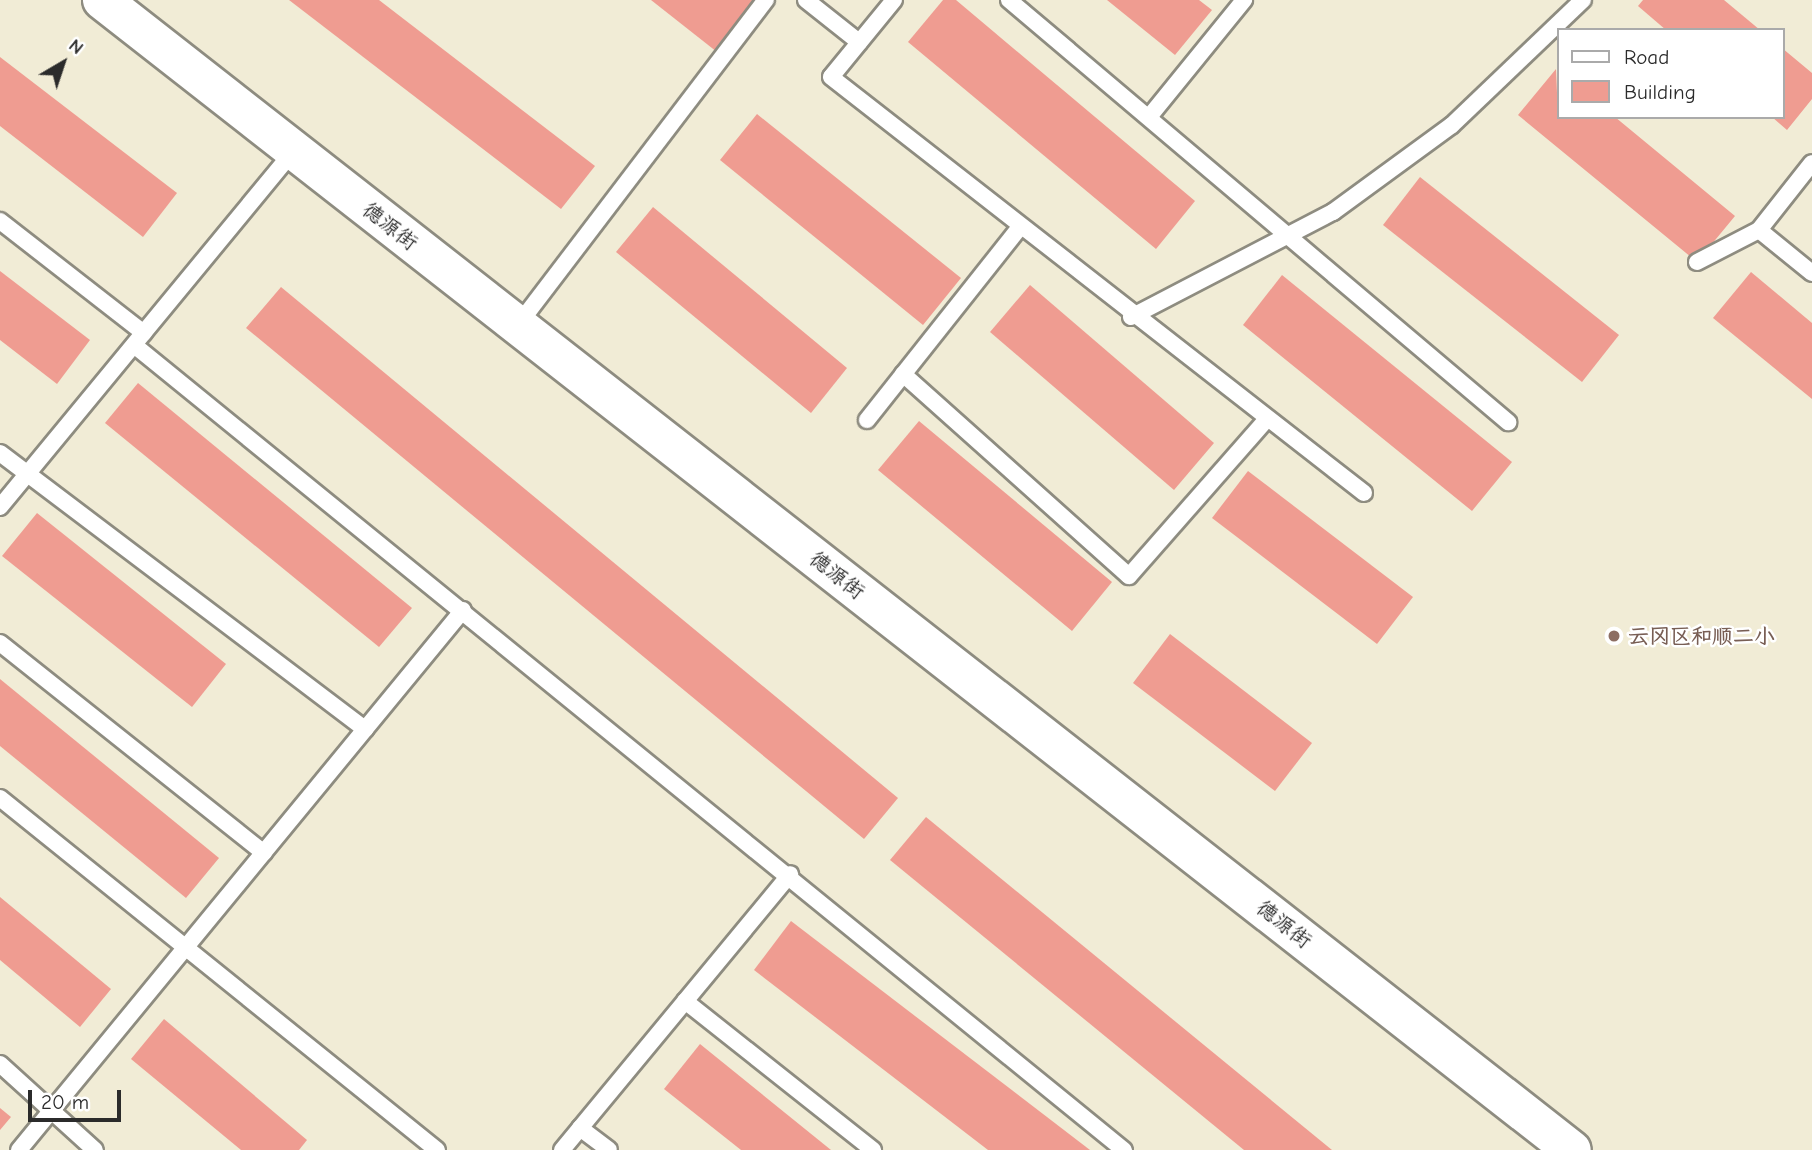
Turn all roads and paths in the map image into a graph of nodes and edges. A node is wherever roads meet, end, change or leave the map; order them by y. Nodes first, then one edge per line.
1 (102, 0) edge
2 (766, 0) edge
3 (806, 0) edge
4 (894, 0) edge
5 (1009, 0) edge
6 (1244, 0) edge
7 (1583, 0) edge
8 (859, 42) junction
9 (1149, 117) junction
10 (294, 150) junction
11 (1812, 163) edge
12 (0, 221) edge
13 (1019, 228) junction
14 (1759, 230) junction
15 (1285, 236) junction
16 (1697, 262) dead end
17 (1812, 273) edge
18 (1131, 317) junction
19 (518, 325) junction
20 (139, 339) junction
21 (903, 374) junction
22 (1267, 419) junction
23 (867, 420) dead end
24 (1508, 422) dead end
25 (0, 453) edge
26 (27, 475) junction
27 (1364, 493) dead end
28 (0, 507) edge
29 (463, 611) junction
30 (0, 643) edge
31 (365, 729) junction
32 (0, 798) edge
33 (264, 853) junction
34 (790, 874) junction
35 (186, 948) junction
36 (685, 1001) junction
37 (0, 1064) edge
38 (50, 1111) junction
39 (580, 1128) junction
40 (19, 1150) edge
41 (95, 1150) edge
42 (437, 1150) edge
43 (562, 1150) edge
44 (609, 1150) edge
45 (873, 1150) edge
46 (1125, 1150) edge
47 (1572, 1150) edge

1 - 10 street, 德源街
2 - 19 lane
3 - 8 lane
4 - 8 lane
5 - 9 lane
6 - 9 lane
7 - 15 lane
8 - 13 lane
9 - 15 lane
10 - 19 street, 德源街
10 - 20 lane
11 - 14 lane
12 - 20 lane
13 - 18 lane
13 - 21 lane
14 - 16 lane
14 - 17 lane
15 - 18 lane
15 - 24 lane
18 - 22 lane
19 - 47 street, 德源街
20 - 26 lane
20 - 29 lane
21 - 22 lane
21 - 23 lane
22 - 27 lane
25 - 26 lane
26 - 28 lane
26 - 31 lane
29 - 31 lane
29 - 34 lane
30 - 33 lane
31 - 33 lane
32 - 35 lane
33 - 35 lane
34 - 36 lane
34 - 46 lane
35 - 38 lane
35 - 42 lane
36 - 39 lane
36 - 45 lane
37 - 38 lane
38 - 40 lane
38 - 41 lane
39 - 43 lane
39 - 44 lane

